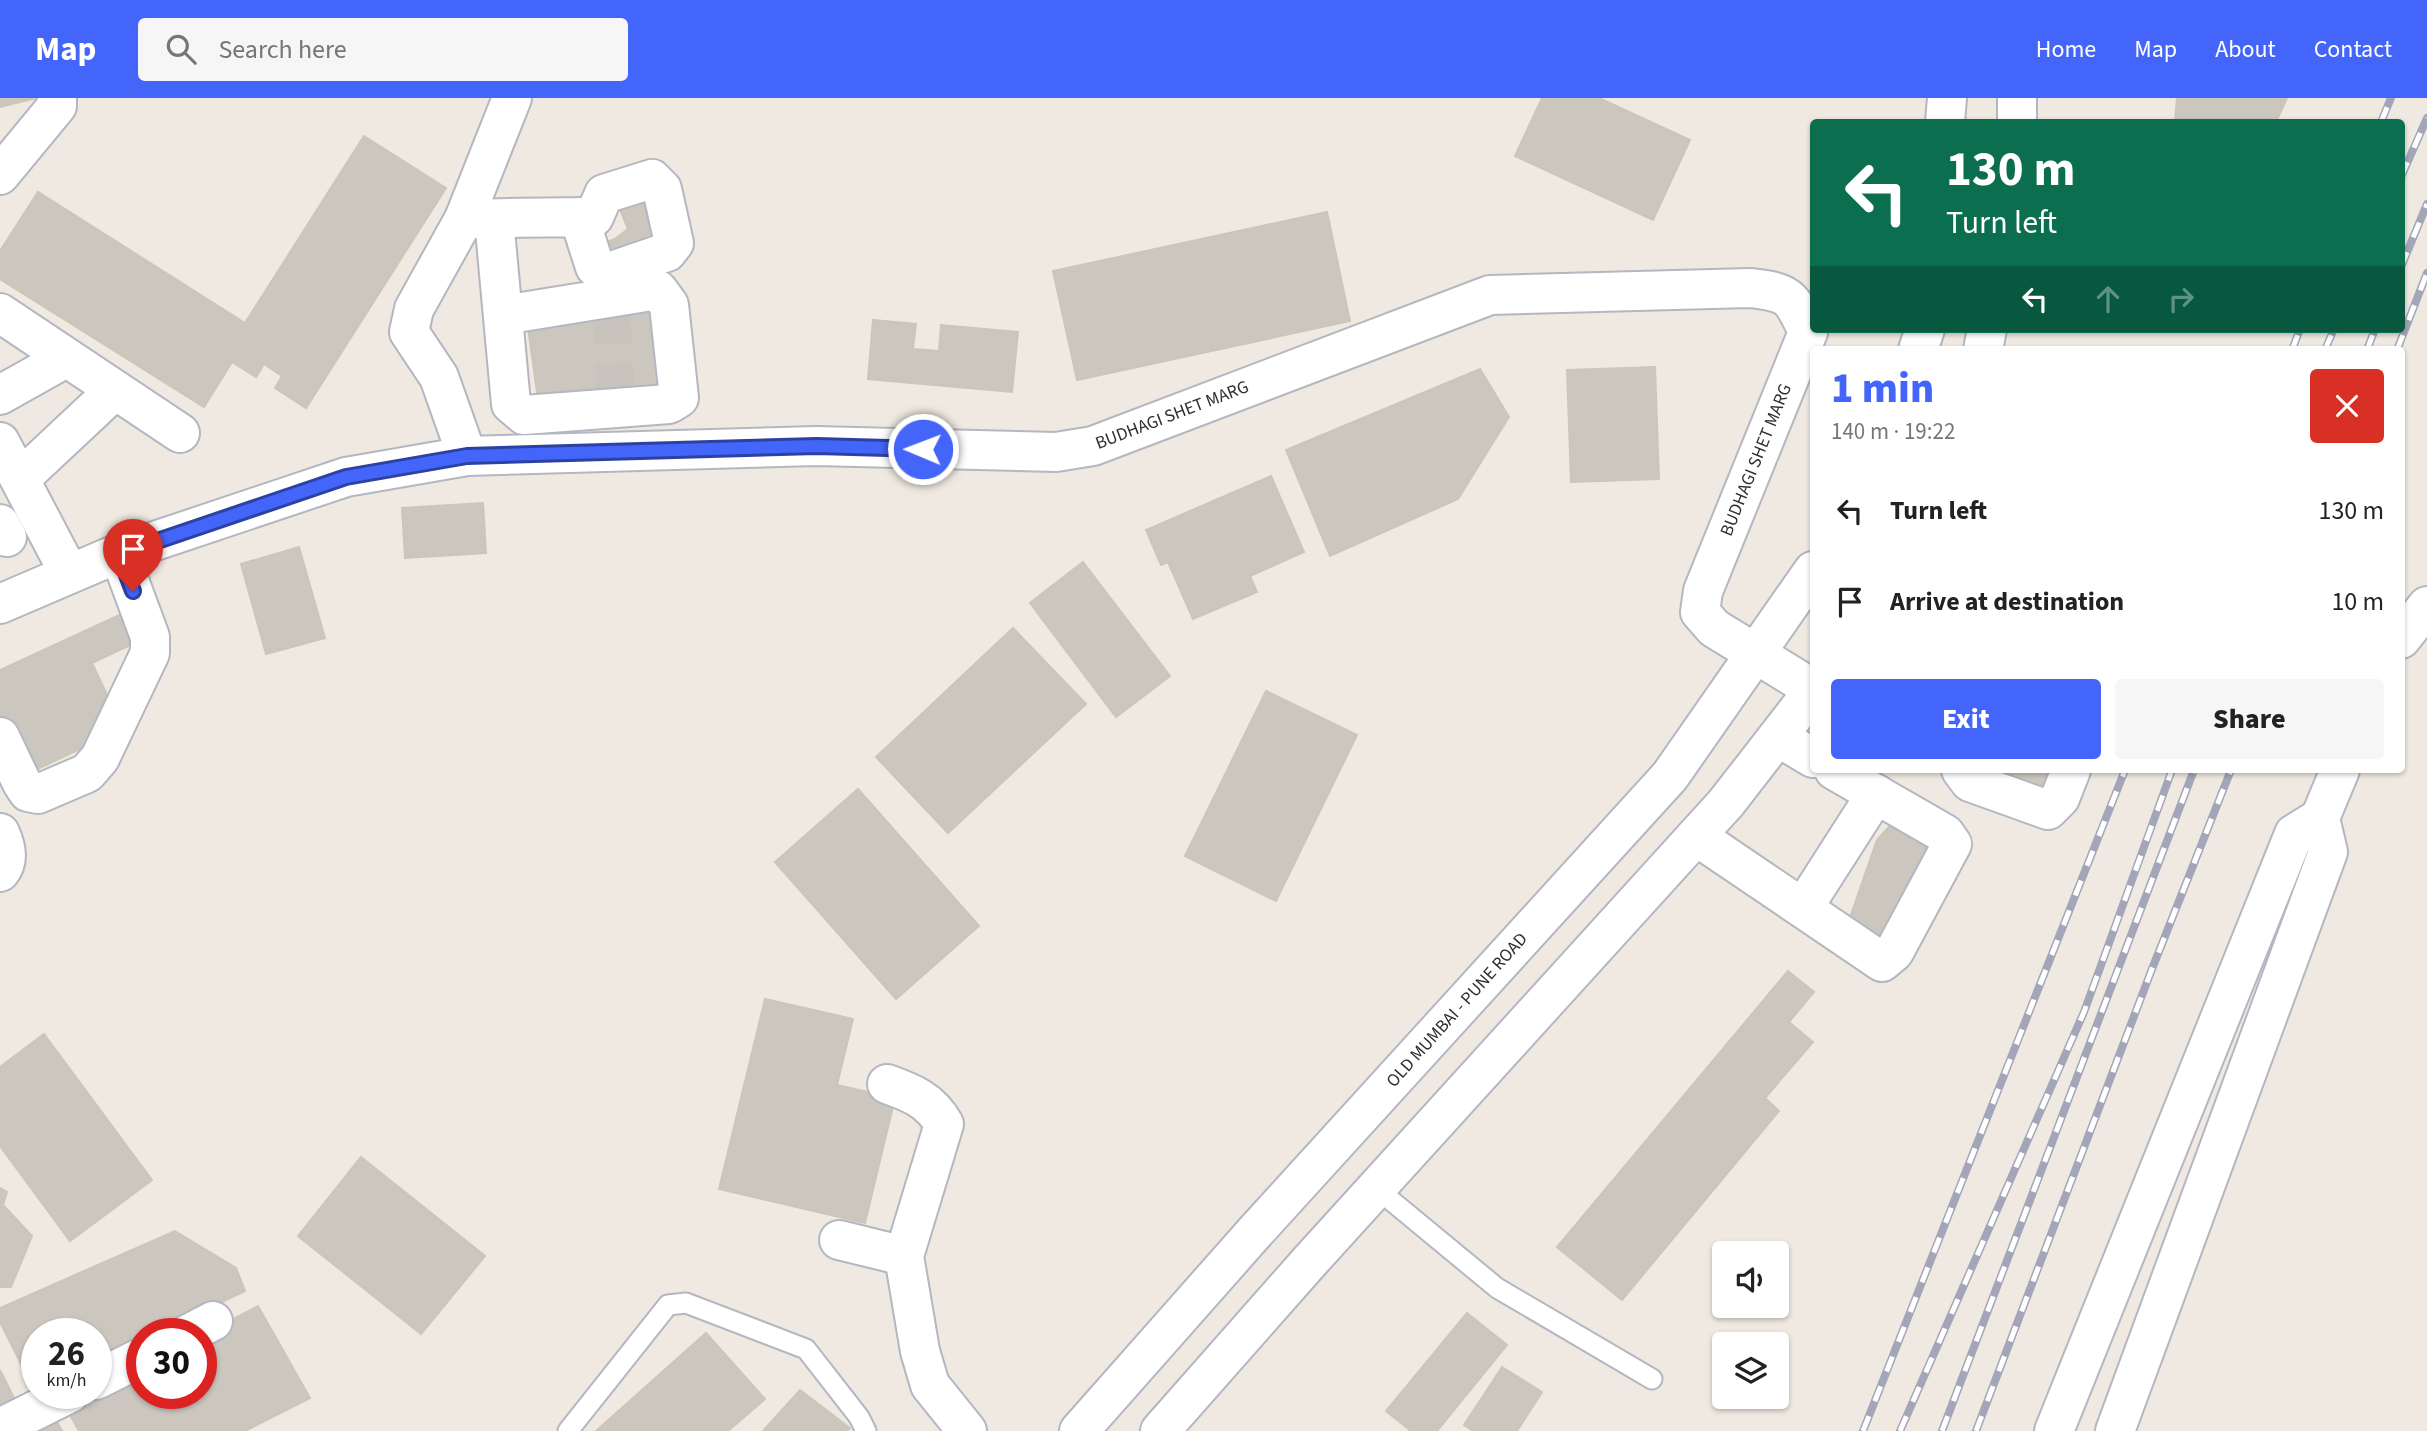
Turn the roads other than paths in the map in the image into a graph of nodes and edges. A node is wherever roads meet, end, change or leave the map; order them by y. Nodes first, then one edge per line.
1 (57, 98) edge
2 (512, 98) edge
3 (1947, 98) edge
4 (2017, 98) edge
5 (1945, 119) edge
6 (2017, 119) edge
7 (0, 175) edge
8 (579, 217) dead end
9 (479, 219) junction
10 (0, 313) edge
11 (503, 315) junction
12 (66, 358) junction
13 (114, 390) junction
14 (0, 395) edge
15 (180, 433) dead end
16 (0, 442) edge
17 (467, 456) junction
18 (20, 480) junction
19 (119, 554) junction
20 (69, 573) junction
21 (1810, 575) edge
22 (0, 604) edge
23 (2427, 606) edge
24 (2405, 634) edge
25 (1755, 654) junction
26 (1810, 688) edge
27 (1810, 694) edge
28 (0, 737) edge
29 (1778, 737) junction
30 (1810, 756) edge
31 (1839, 773) edge
32 (1963, 773) edge
33 (2070, 773) edge
34 (2339, 773) edge
35 (1876, 794) junction
36 (2320, 818) junction
37 (0, 833) edge
38 (1696, 836) junction
39 (0, 872) edge
40 (1802, 908) junction
41 (887, 1083) dead end
42 (1297, 1186) junction
43 (1376, 1188) junction
44 (1342, 1225) junction
45 (839, 1240) dead end
46 (904, 1256) junction
47 (1651, 1379) dead end
48 (38, 1409) edge
49 (0, 1428) edge
50 (568, 1431) edge
51 (866, 1431) edge
52 (967, 1431) edge
53 (1079, 1431) edge
54 (1160, 1431) edge
55 (2054, 1431) edge
56 (2115, 1431) edge

1 - 7 street
2 - 9 street
3 - 5 street
4 - 6 street
8 - 9 street
9 - 11 street
9 - 17 street
10 - 12 street
11 - 11 street
12 - 13 street
12 - 14 street
13 - 15 street
13 - 18 street
16 - 18 street
17 - 19 street, BUDHAGI SHET MARG
17 - 25 street, BUDHAGI SHET MARG
18 - 20 street
19 - 20 street, BUDHAGI SHET MARG
19 - 28 street
20 - 22 street, BUDHAGI SHET MARG
21 - 25 street, OLD MUMBAI - PUNE ROAD
23 - 24 street
25 - 26 street, BUDHAGI SHET MARG
25 - 42 street, OLD MUMBAI - PUNE ROAD
27 - 29 street
29 - 30 street
29 - 38 street
31 - 35 street
32 - 33 street
34 - 36 street
35 - 40 street
35 - 40 street
36 - 55 street
36 - 56 street
37 - 39 street
38 - 40 street
38 - 43 street
41 - 46 street
42 - 44 street
42 - 53 street, OLD MUMBAI - PUNE ROAD
43 - 44 street
43 - 47 lane
44 - 54 street
45 - 46 street
46 - 52 street
48 - 49 street
50 - 51 lane

